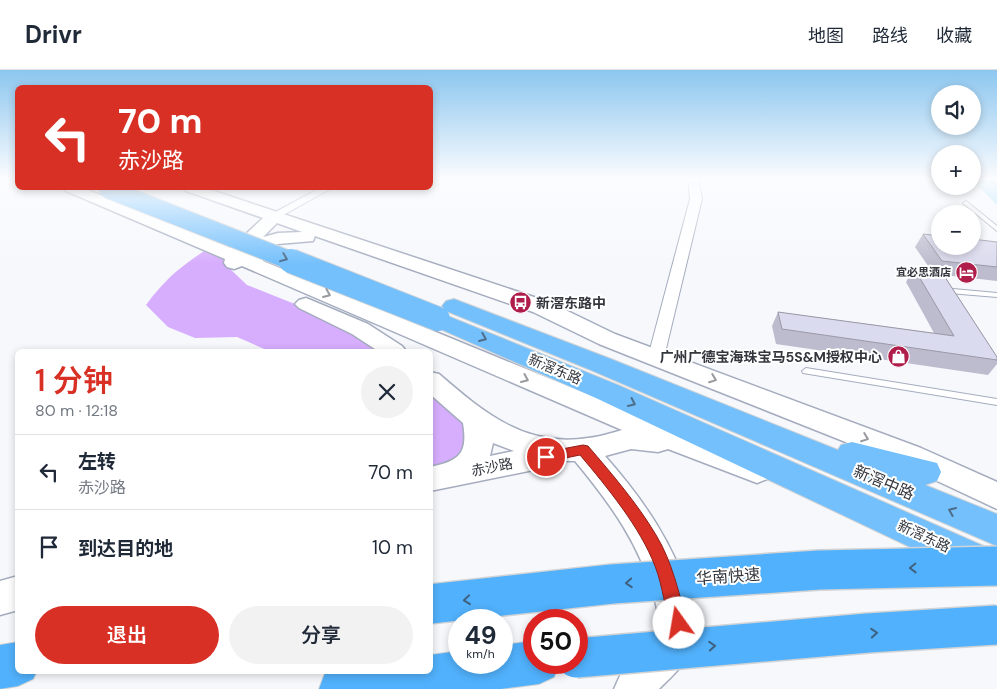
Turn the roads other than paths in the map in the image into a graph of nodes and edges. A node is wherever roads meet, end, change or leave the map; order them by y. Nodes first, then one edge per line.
1 (117, 207) edge
2 (159, 207) edge
3 (187, 207) edge
4 (223, 207) edge
5 (238, 207) edge
6 (294, 207) edge
7 (695, 207) edge
8 (971, 207) edge
9 (248, 216) junction
10 (271, 220) junction
11 (997, 229) edge
12 (307, 237) junction
13 (202, 242) junction
14 (235, 255) junction
15 (266, 268) junction
16 (997, 295) edge
17 (950, 298) edge
18 (446, 312) junction
19 (391, 349) edge
20 (665, 367) junction
21 (806, 371) dead end
22 (433, 383) edge
23 (554, 392) junction
24 (997, 402) edge
25 (476, 421) junction
26 (771, 434) junction
27 (694, 448) junction
28 (583, 450) junction
29 (925, 472) joint
30 (441, 477) edge
31 (966, 481) junction
32 (997, 486) edge
33 (997, 496) edge
34 (879, 515) junction
35 (997, 530) edge
36 (997, 566) edge
37 (997, 570) edge
38 (15, 595) edge
39 (0, 598) edge
40 (433, 604) edge
41 (997, 625) edge
42 (588, 657) edge
43 (15, 664) edge
44 (523, 664) edge
45 (0, 666) edge
46 (341, 689) edge
47 (634, 689) edge

1 - 13 main road
2 -> 18 highway, 新滘东路, bridge
3 - 18 highway, 新滘东路
4 - 9 main road
5 - 10 main road
6 - 10 street
7 - 20 street
8 - 11 lane
9 - 10 main road
9 - 13 main road
10 - 12 main road
10 - 14 main road
10 - 20 main road
12 - 15 main road
12 - 20 main road
13 - 14 main road
14 - 15 main road
14 - 19 main road
15 -> 23 main road
16 - 17 lane
18 - 26 highway, 新滘东路
18 -> 34 highway, 新滘东路
20 - 26 highway
20 -> 31 main road
21 - 24 lane
22 - 25 main road
23 - 27 main road
23 - 28 main road
25 - 28 main road
25 - 30 main road
26 - 29 highway
35 -> 26 highway, 新滘中路
27 - 28 main road, 赤沙路
27 - 34 main road
28 - 30 main road, 赤沙路
28 - 47 main road
29 - 31 main road
31 - 32 main road
31 - 33 main road
34 - 37 highway, 新滘东路
36 -> 40 highway, 华南快速, bridge
38 - 39 main road
42 -> 41 highway, bridge
43 - 45 highway
44 - 46 highway

